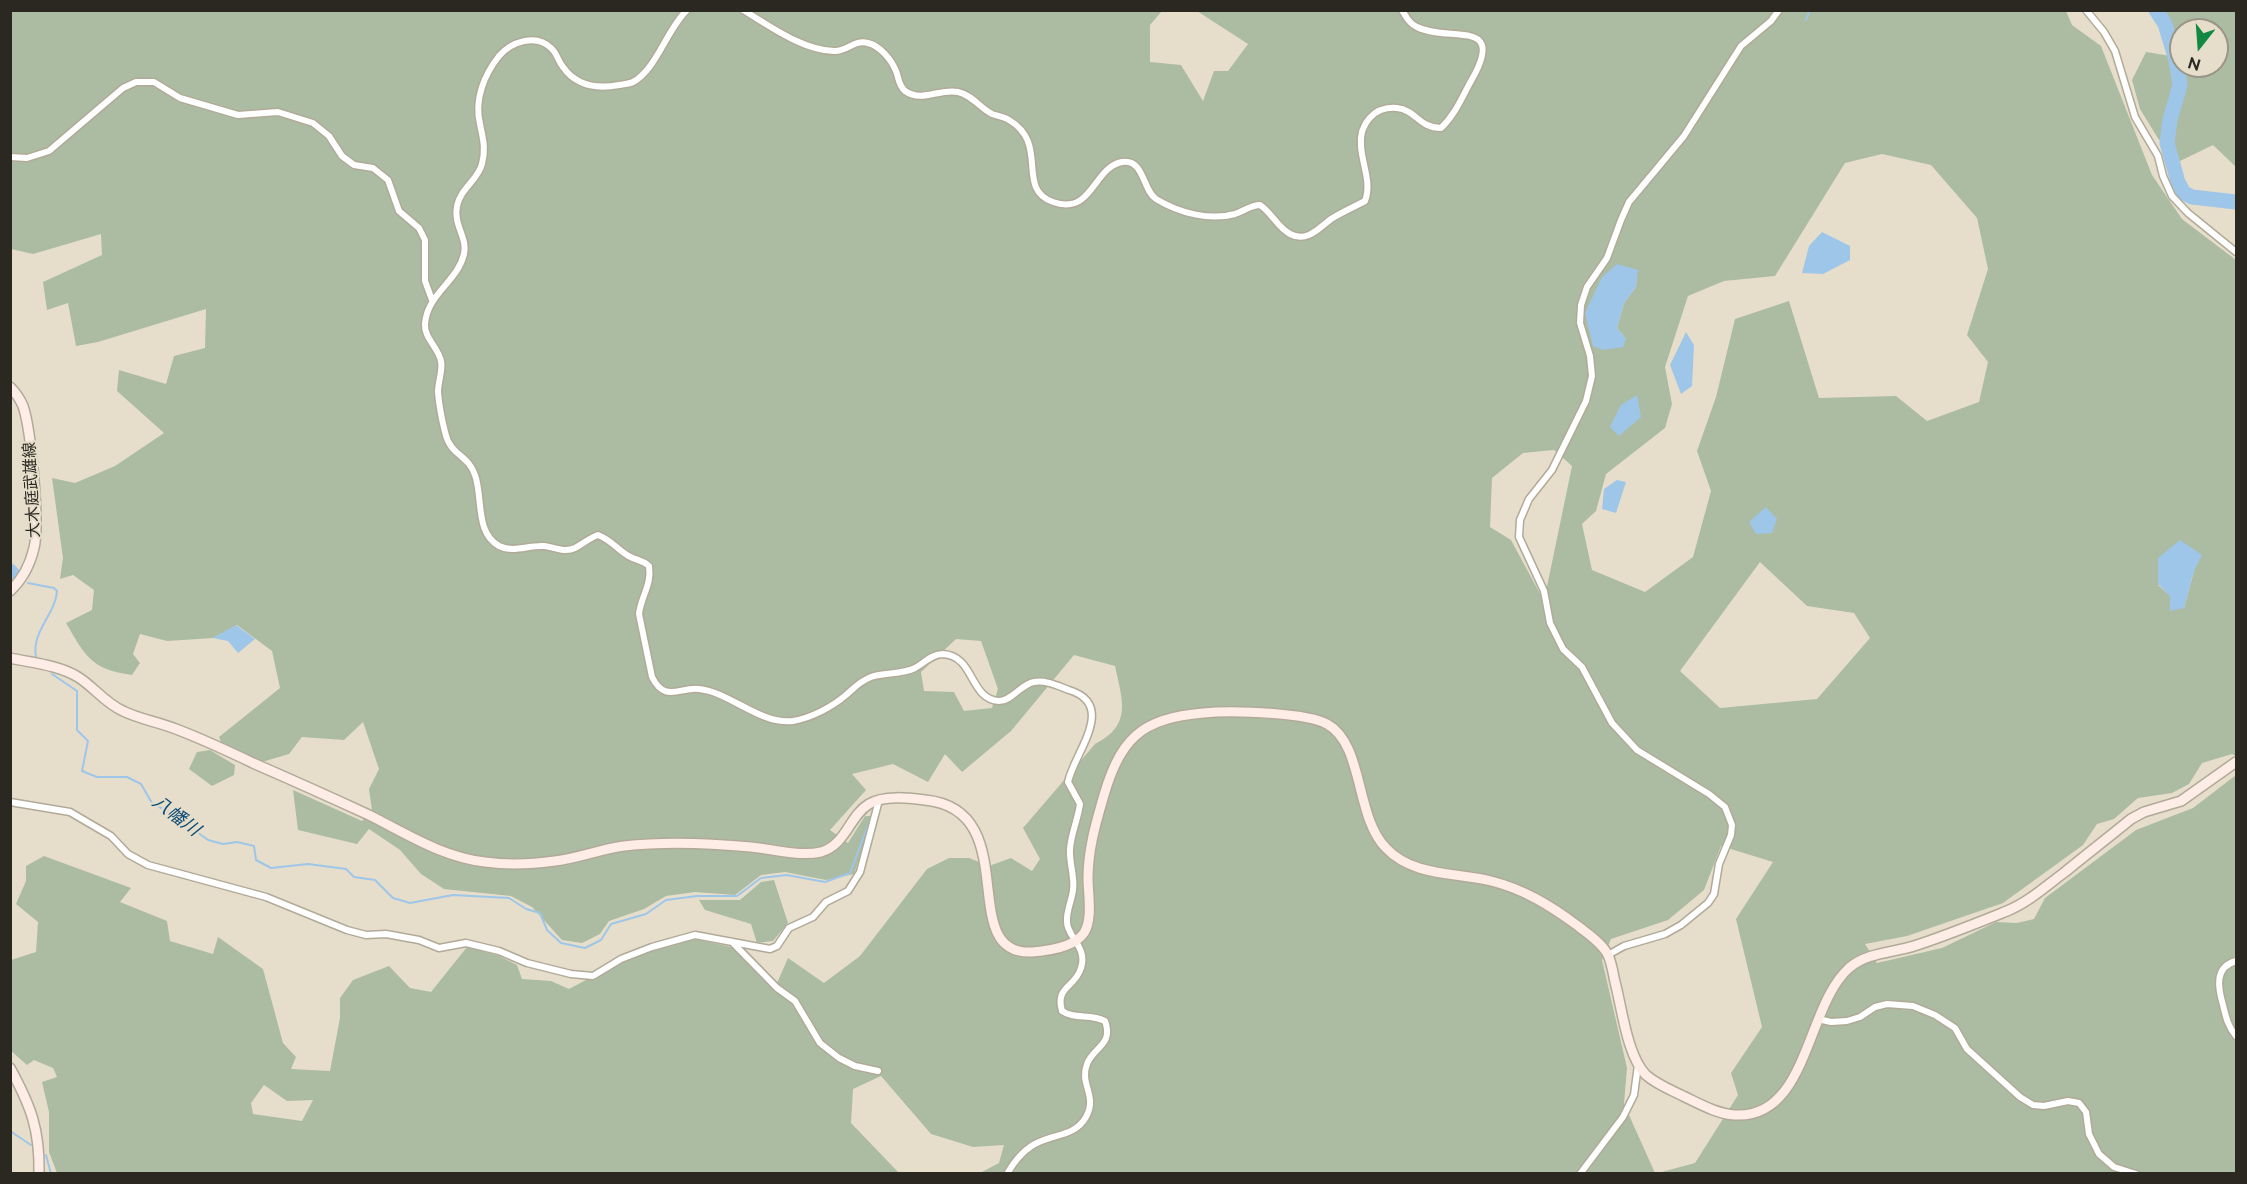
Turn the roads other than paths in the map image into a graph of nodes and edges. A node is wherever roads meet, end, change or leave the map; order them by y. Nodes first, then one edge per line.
1 (687, 10) edge
2 (743, 10) edge
3 (1402, 10) edge
4 (1779, 10) edge
5 (2086, 10) edge
6 (10, 157) edge
7 (2236, 252) edge
8 (432, 300) junction
9 (10, 387) edge
10 (10, 591) edge
11 (10, 658) edge
12 (2236, 762) edge
13 (879, 800) junction
14 (10, 802) edge
15 (1077, 940) junction
16 (732, 942) junction
17 (1608, 955) junction
18 (2236, 962) edge
19 (1818, 1019) junction
20 (2236, 1036) edge
21 (1638, 1065) junction
22 (878, 1071) dead end
23 (12, 1074) edge
24 (39, 1173) edge
25 (1007, 1173) edge
26 (1580, 1173) edge
27 (2136, 1173) edge

1 - 8 street
2 - 3 street
4 - 17 street
5 - 7 street
6 - 8 street
8 - 15 street
9 - 10 street, 大木庭武雄線
11 - 13 street
12 - 19 street
13 - 15 street
13 - 16 street
14 - 16 street
15 - 17 street
15 - 25 street
16 - 22 street
17 - 21 street
18 - 20 street
19 - 21 street
19 - 27 street
21 - 26 street
23 - 24 street

